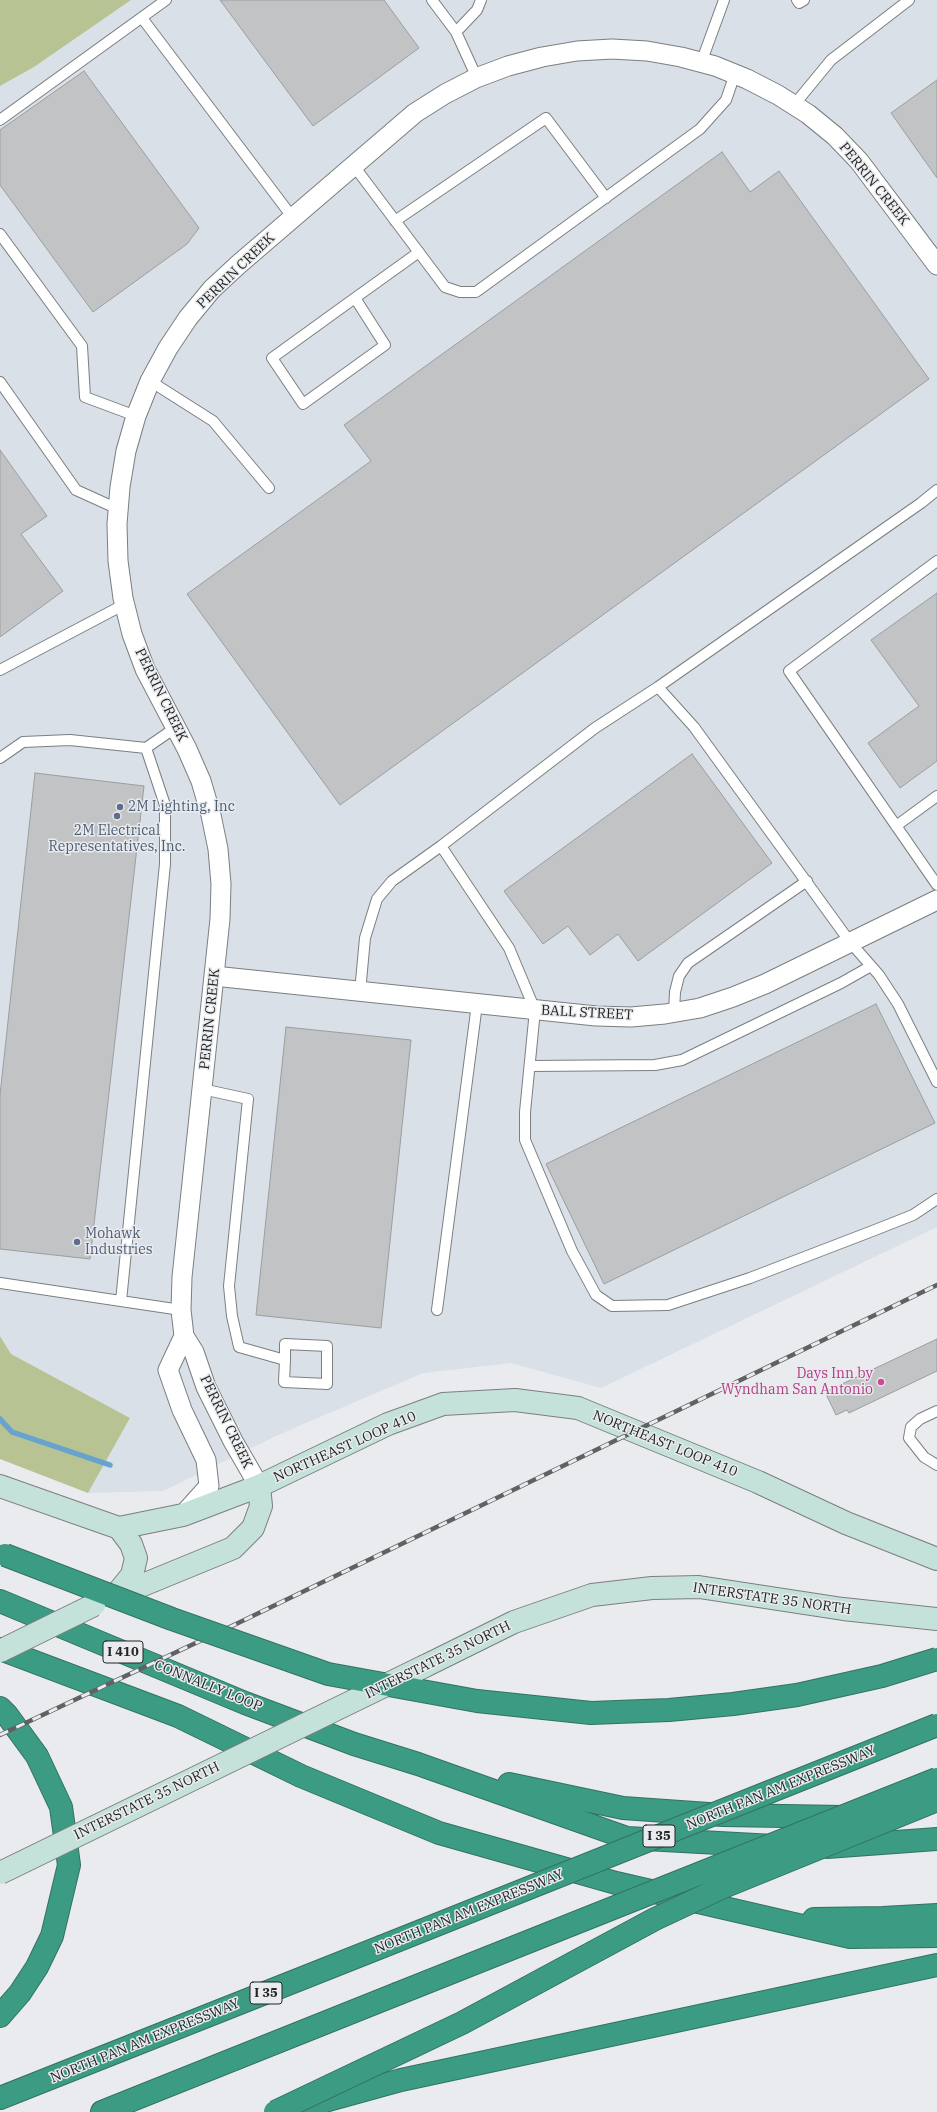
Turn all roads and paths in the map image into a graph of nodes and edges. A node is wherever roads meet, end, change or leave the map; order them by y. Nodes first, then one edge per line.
1 (166, 0) edge
2 (432, 0) edge
3 (481, 0) edge
4 (724, 0) edge
5 (796, 0) edge
6 (804, 0) edge
7 (909, 0) edge
8 (142, 18) junction
9 (456, 32) junction
10 (701, 62) junction
11 (735, 74) junction
12 (477, 78) junction
13 (794, 105) junction
14 (0, 120) edge
15 (354, 166) junction
16 (606, 198) junction
17 (293, 218) junction
18 (395, 221) junction
19 (0, 234) edge
20 (420, 252) junction
21 (937, 265) edge
22 (355, 298) junction
23 (150, 381) junction
24 (0, 382) edge
25 (136, 416) junction
26 (269, 488) dead end
27 (937, 490) edge
28 (118, 510) junction
29 (937, 561) edge
30 (125, 604) junction
31 (0, 670) edge
32 (658, 687) junction
33 (175, 728) junction
34 (146, 748) junction
35 (0, 758) edge
36 (937, 796) edge
37 (896, 826) junction
38 (441, 846) junction
39 (806, 881) junction
40 (937, 885) edge
41 (937, 900) edge
42 (850, 942) junction
43 (871, 966) junction
44 (214, 976) junction
45 (360, 992) junction
46 (477, 1004) junction
47 (535, 1010) junction
48 (674, 1012) junction
49 (530, 1066) junction
50 (937, 1082) edge
51 (202, 1089) junction
52 (937, 1199) edge
53 (0, 1283) edge
54 (121, 1301) junction
55 (181, 1310) junction
56 (437, 1310) dead end
57 (184, 1336) junction
58 (285, 1360) junction
59 (937, 1411) edge
60 (937, 1465) edge
61 (0, 1486) edge
62 (259, 1486) junction
63 (183, 1515) junction
64 (119, 1528) junction
65 (2, 1554) edge
66 (937, 1559) edge
67 (0, 1588) edge
68 (116, 1596) junction
69 (0, 1601) edge
70 (937, 1611) edge
71 (910, 1615) junction
72 (937, 1619) edge
73 (0, 1650) edge
74 (937, 1659) edge
75 (245, 1702) junction
76 (0, 1708) edge
77 (937, 1725) edge
78 (418, 1764) junction
79 (937, 1779) edge
80 (937, 1800) edge
81 (937, 1812) edge
82 (937, 1839) edge
83 (0, 1873) edge
84 (740, 1912) junction
85 (937, 1915) edge
86 (937, 1936) edge
87 (937, 1965) edge
88 (0, 2016) edge
89 (0, 2098) edge
90 (102, 2112) edge
91 (275, 2112) edge
92 (286, 2112) edge

1 - 8 lane
2 - 9 lane
3 - 9 lane
4 - 10 lane
5 - 6 lane
7 - 13 lane
8 - 14 lane
8 - 17 lane
9 - 12 lane
10 - 11 street, PERRIN CREEK
10 - 12 street, PERRIN CREEK
11 - 13 street, PERRIN CREEK
11 - 16 lane
12 - 15 street, PERRIN CREEK
13 - 21 street, PERRIN CREEK
15 - 17 street, PERRIN CREEK
15 - 18 lane
16 - 18 lane
16 - 20 lane
17 - 23 street, PERRIN CREEK
18 - 20 lane
19 - 25 lane
20 - 22 lane
22 - 22 lane
23 - 25 street, PERRIN CREEK
23 - 26 lane
24 - 28 lane
25 - 28 street, PERRIN CREEK
27 - 32 lane
28 - 30 street, PERRIN CREEK
29 - 37 lane
30 - 31 lane
30 - 33 street, PERRIN CREEK
32 - 38 lane
32 - 39 lane
33 - 34 lane
33 - 44 street, PERRIN CREEK
34 - 35 lane
34 - 54 lane
36 - 37 lane
37 - 40 lane
38 - 45 lane
38 - 47 lane
39 - 42 lane
39 - 48 lane
41 - 42 street, BALL STREET
42 - 43 lane
42 - 48 street, BALL STREET
43 - 49 lane
43 - 50 lane
44 - 45 street, BALL STREET
44 - 51 street, PERRIN CREEK
45 - 46 street, BALL STREET
46 - 47 street, BALL STREET
46 - 56 lane
47 - 48 street, BALL STREET
47 - 49 lane
49 - 52 lane
51 - 55 street, PERRIN CREEK
51 - 58 lane
53 - 54 lane
54 - 55 lane
55 - 57 street, PERRIN CREEK
57 - 62 street, PERRIN CREEK
57 - 63 street
58 - 58 lane
59 - 60 lane
61 - 64 main road
62 - 63 main road, NORTHEAST LOOP 410
62 - 66 main road, NORTHEAST LOOP 410
62 - 68 main road
63 - 64 main road, NORTHEAST LOOP 410
64 - 68 main road
65 - 74 highway, bridge
67 - 75 highway
68 - 73 main road, bridge
69 - 75 highway, CONNALLY LOOP / I 410
70 - 71 main road, INTERSTATE 35 NORTH
71 - 72 main road, INTERSTATE 35 NORTH
71 - 83 main road, INTERSTATE 35 NORTH, bridge
73 - 84 highway
75 - 78 highway, CONNALLY LOOP / I 410
76 - 88 highway
77 - 89 highway, NORTH PAN AM EXPRESSWAY / I 35, bridge
78 - 81 highway
78 - 82 highway, I 410
79 - 90 highway, bridge
80 - 91 highway, bridge
84 - 85 highway
84 - 86 highway
87 - 92 highway

